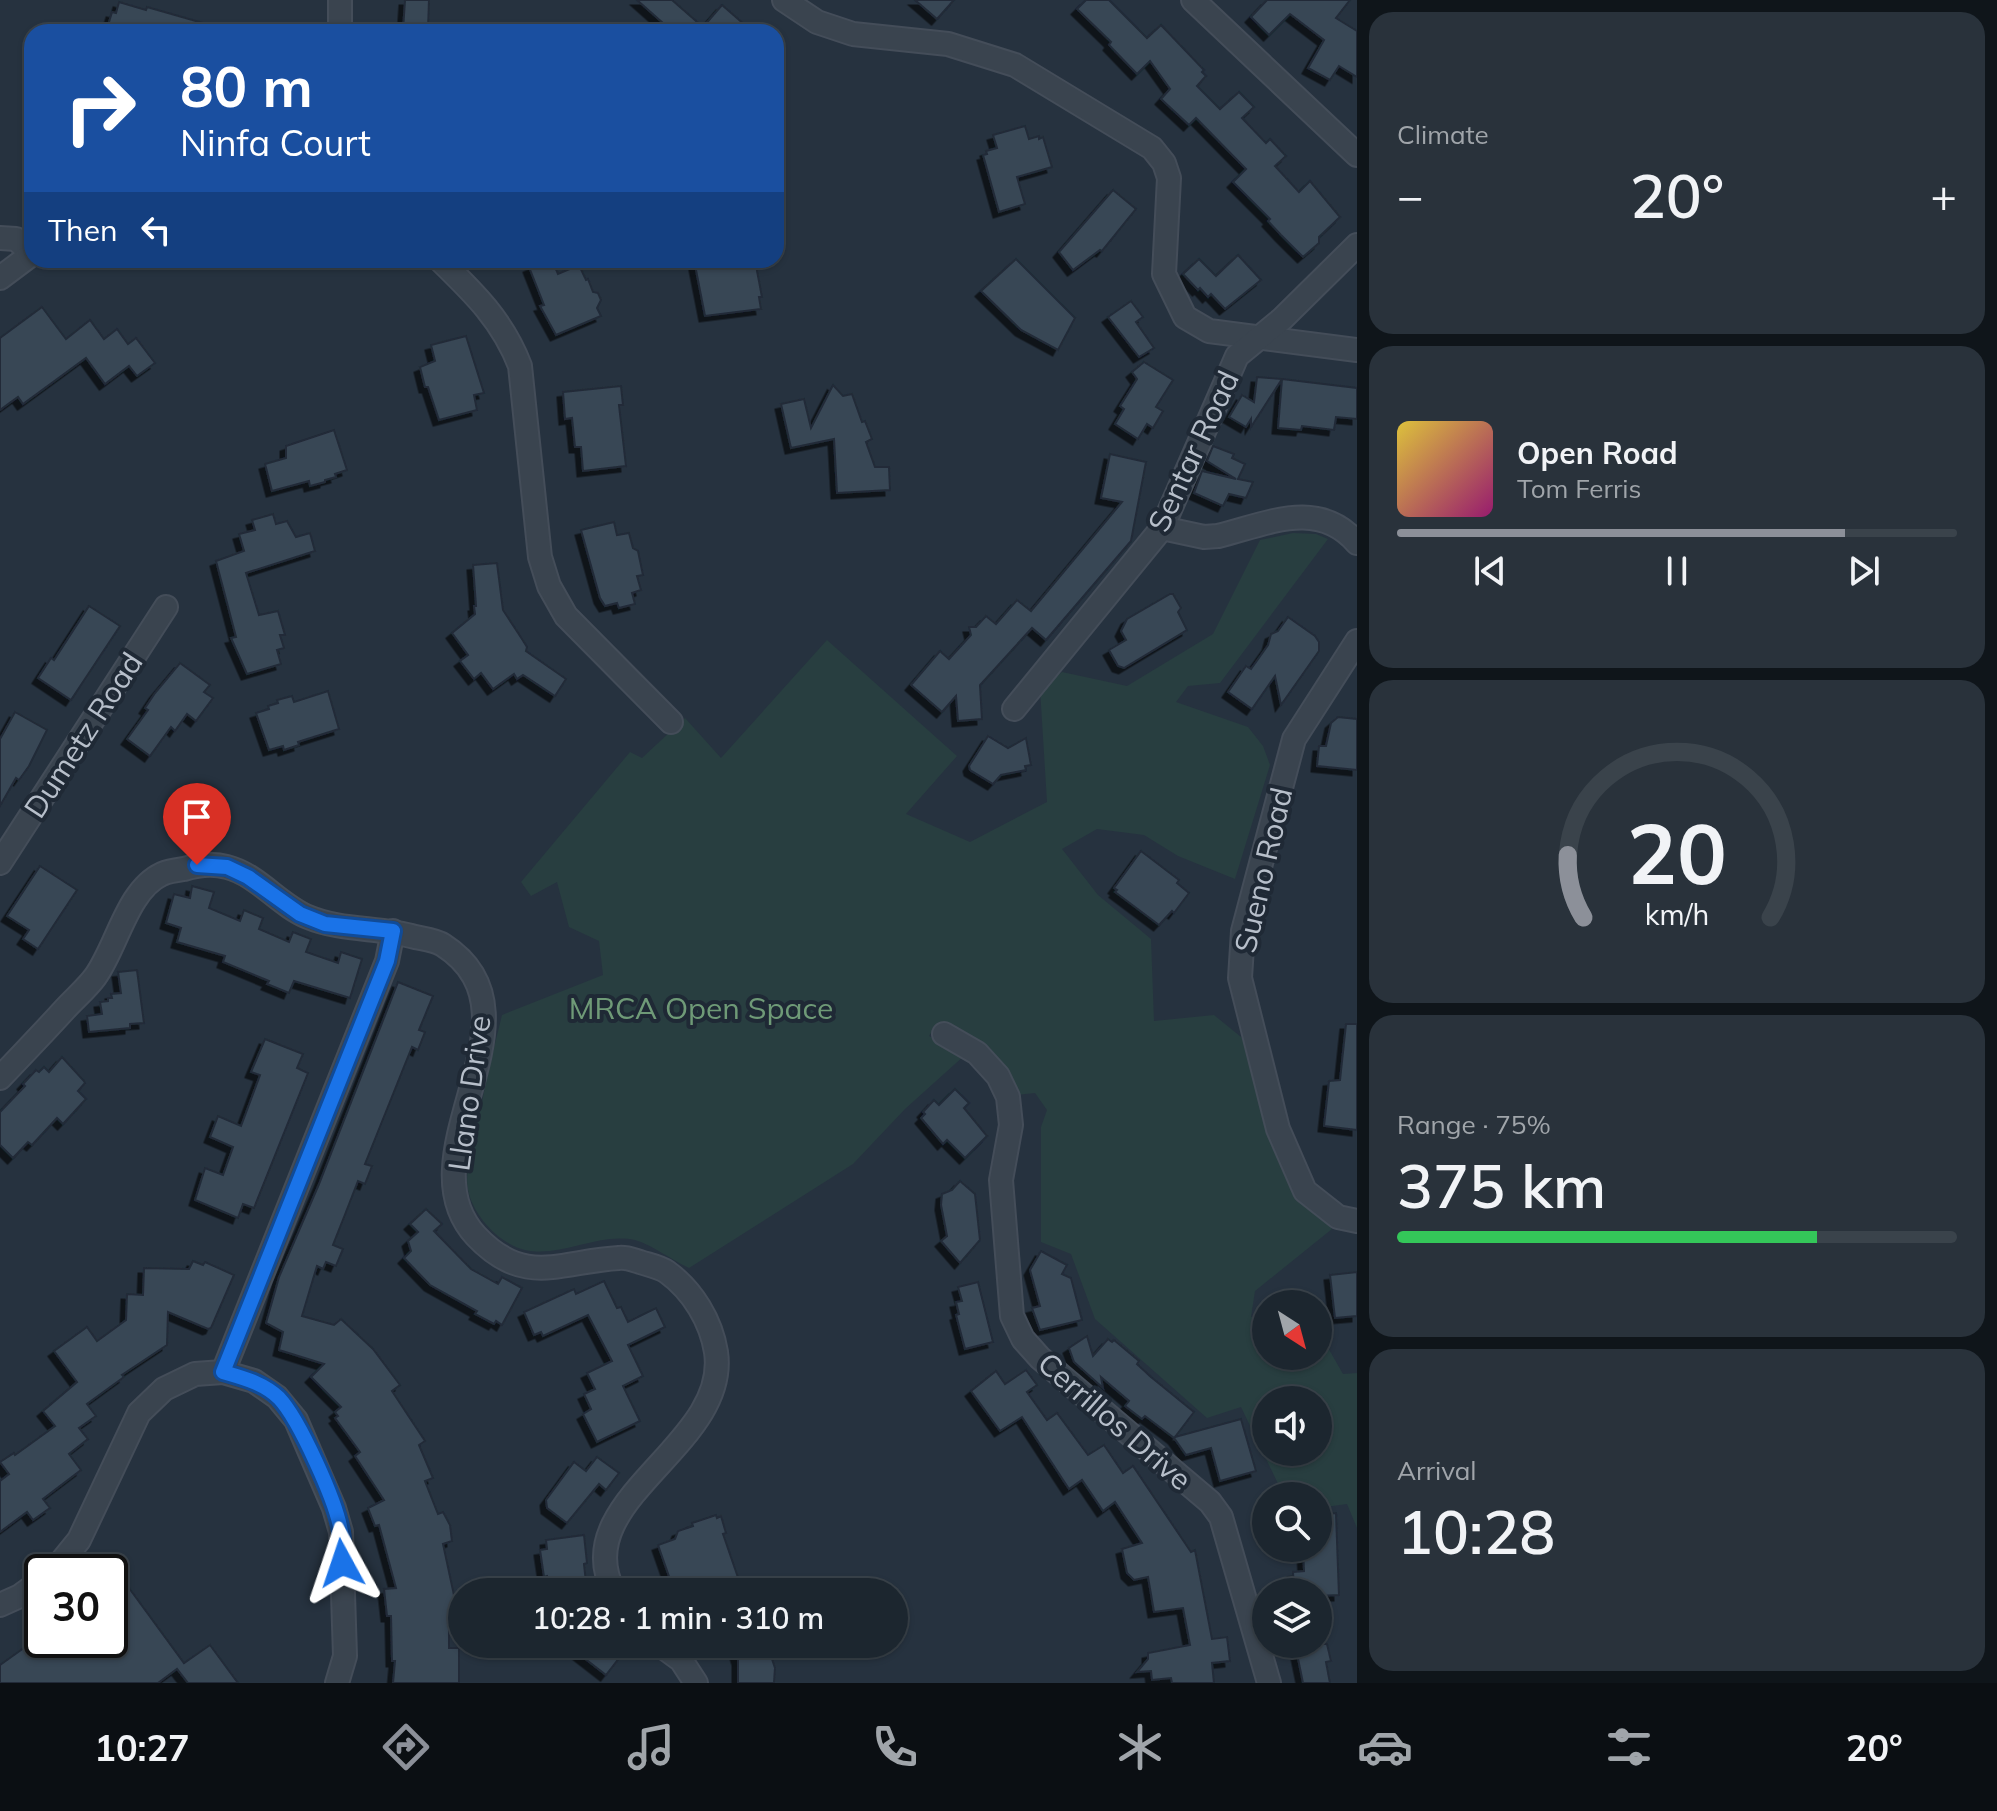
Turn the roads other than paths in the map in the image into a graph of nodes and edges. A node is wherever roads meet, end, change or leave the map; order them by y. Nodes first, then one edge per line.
1 (340, 0) edge
2 (784, 0) edge
3 (1193, 0) edge
4 (340, 24) edge
5 (1357, 155) edge
6 (0, 238) edge
7 (1357, 245) edge
8 (24, 246) edge
9 (24, 260) edge
10 (448, 268) edge
11 (0, 278) edge
12 (1257, 339) junction
13 (1357, 350) edge
14 (1162, 528) junction
15 (1357, 543) edge
16 (166, 607) dead end
17 (1357, 641) edge
18 (1014, 709) dead end
19 (671, 722) dead end
20 (0, 863) edge
21 (393, 931) junction
22 (944, 1034) dead end
23 (0, 1078) edge
24 (1357, 1221) edge
25 (223, 1372) junction
26 (68, 1554) edge
27 (610, 1578) edge
28 (24, 1593) edge
29 (0, 1605) edge
30 (678, 1658) edge
31 (337, 1683) edge
32 (696, 1683) edge
33 (1269, 1683) edge

1 - 4 street
2 - 12 street
3 - 5 street
6 - 8 street
7 - 12 street, Sentar Road
9 - 11 street
10 - 19 street
12 - 13 street
12 - 14 street, Sentar Road
14 - 15 street
14 - 18 street, Sentar Road
16 - 20 street, Dumetz Road
17 - 24 street, Sueno Road
21 - 23 street, Llano Drive
21 - 25 street
21 - 27 street, Llano Drive
22 - 33 street, Cerrillos Drive
25 - 26 street
25 - 31 street
28 - 29 street
30 - 32 street

